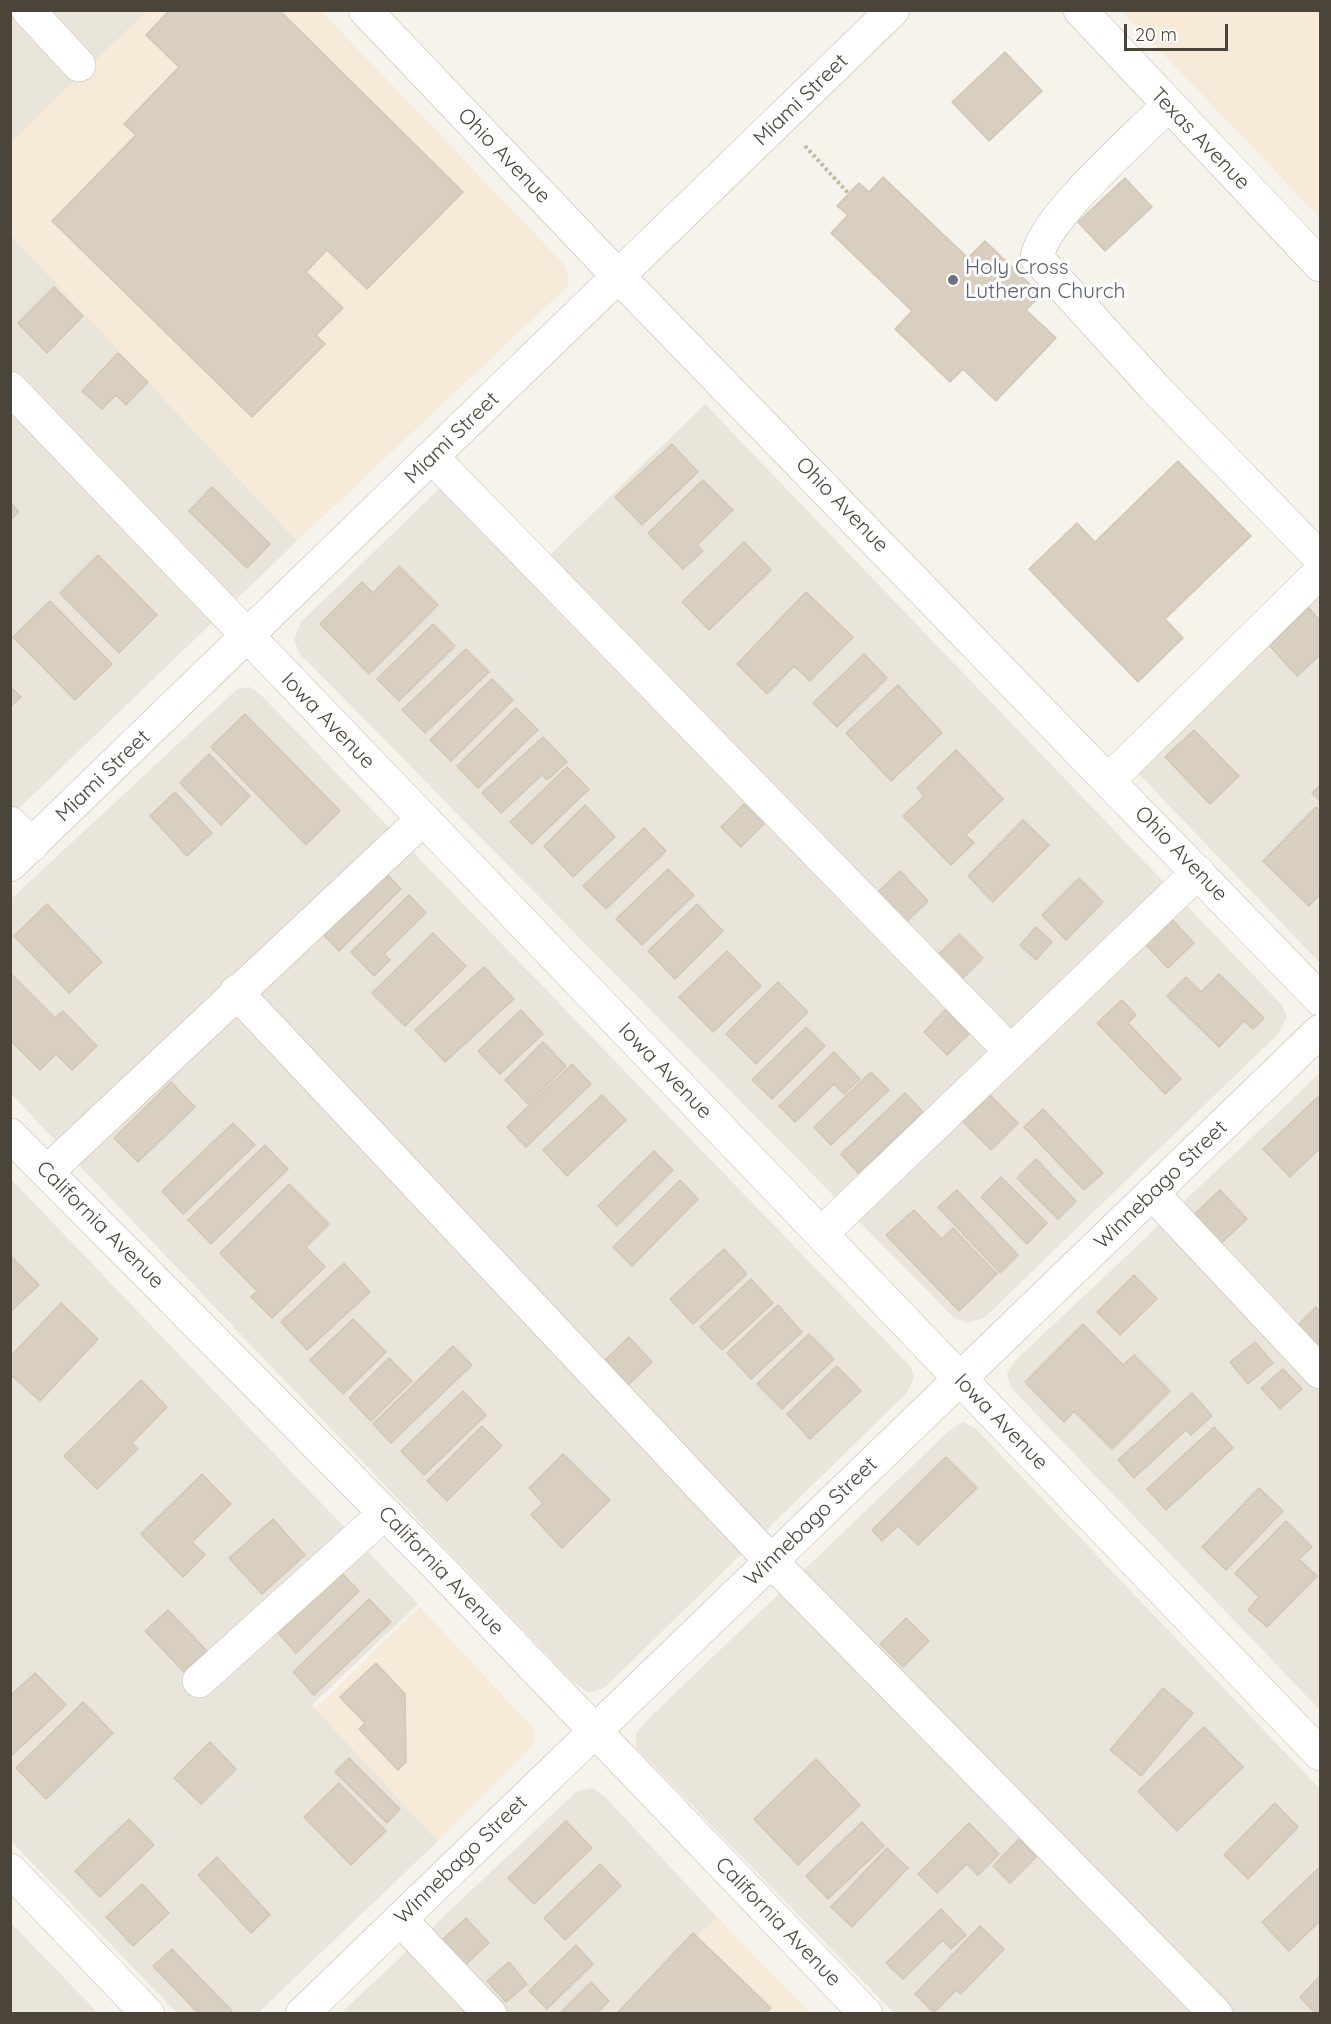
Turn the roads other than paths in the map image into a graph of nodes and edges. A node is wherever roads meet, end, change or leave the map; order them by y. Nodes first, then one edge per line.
1 (28, 10) edge
2 (365, 10) edge
3 (893, 10) edge
4 (1080, 10) edge
5 (79, 65) dead end
6 (1167, 106) junction
7 (1320, 265) edge
8 (618, 276) junction
9 (10, 388) edge
10 (432, 457) junction
11 (1320, 558) edge
12 (1320, 572) edge
13 (247, 636) junction
14 (1110, 779) junction
15 (423, 819) junction
16 (18, 844) edge
17 (1198, 872) junction
18 (236, 992) junction
19 (1320, 999) edge
20 (1320, 1031) edge
21 (1011, 1052) junction
22 (10, 1135) edge
23 (47, 1172) junction
24 (1152, 1193) junction
25 (821, 1234) junction
26 (1320, 1372) edge
27 (959, 1379) junction
28 (385, 1513) junction
29 (771, 1562) junction
30 (200, 1680) dead end
31 (595, 1731) junction
32 (1320, 1754) edge
33 (10, 1870) edge
34 (400, 1919) junction
35 (148, 2013) edge
36 (302, 2013) edge
37 (490, 2013) edge
38 (866, 2013) edge
39 (1216, 2013) edge

1 - 5 street
2 - 8 street, Ohio Avenue
3 - 8 street, Miami Street
4 - 6 street, Texas Avenue
6 - 7 street, Texas Avenue
6 - 11 street
8 - 10 street, Miami Street
8 - 14 street, Ohio Avenue
9 - 13 street, Iowa Avenue
10 - 13 street, Miami Street
10 - 21 street
12 - 14 street
13 - 15 street, Iowa Avenue
13 - 16 street, Miami Street
14 - 17 street, Ohio Avenue
15 - 18 street
15 - 25 street, Iowa Avenue
17 - 19 street, Ohio Avenue
17 - 21 street
18 - 23 street
18 - 29 street
20 - 24 street, Winnebago Street
21 - 25 street
22 - 23 street, California Avenue
23 - 28 street, California Avenue
24 - 26 street
24 - 27 street, Winnebago Street
25 - 27 street, Iowa Avenue
27 - 29 street, Winnebago Street
27 - 32 street, Iowa Avenue
28 - 30 street
28 - 31 street, California Avenue
29 - 31 street, Winnebago Street
29 - 39 street
31 - 34 street, Winnebago Street
31 - 38 street, California Avenue
33 - 35 street
34 - 36 street, Winnebago Street
34 - 37 street

